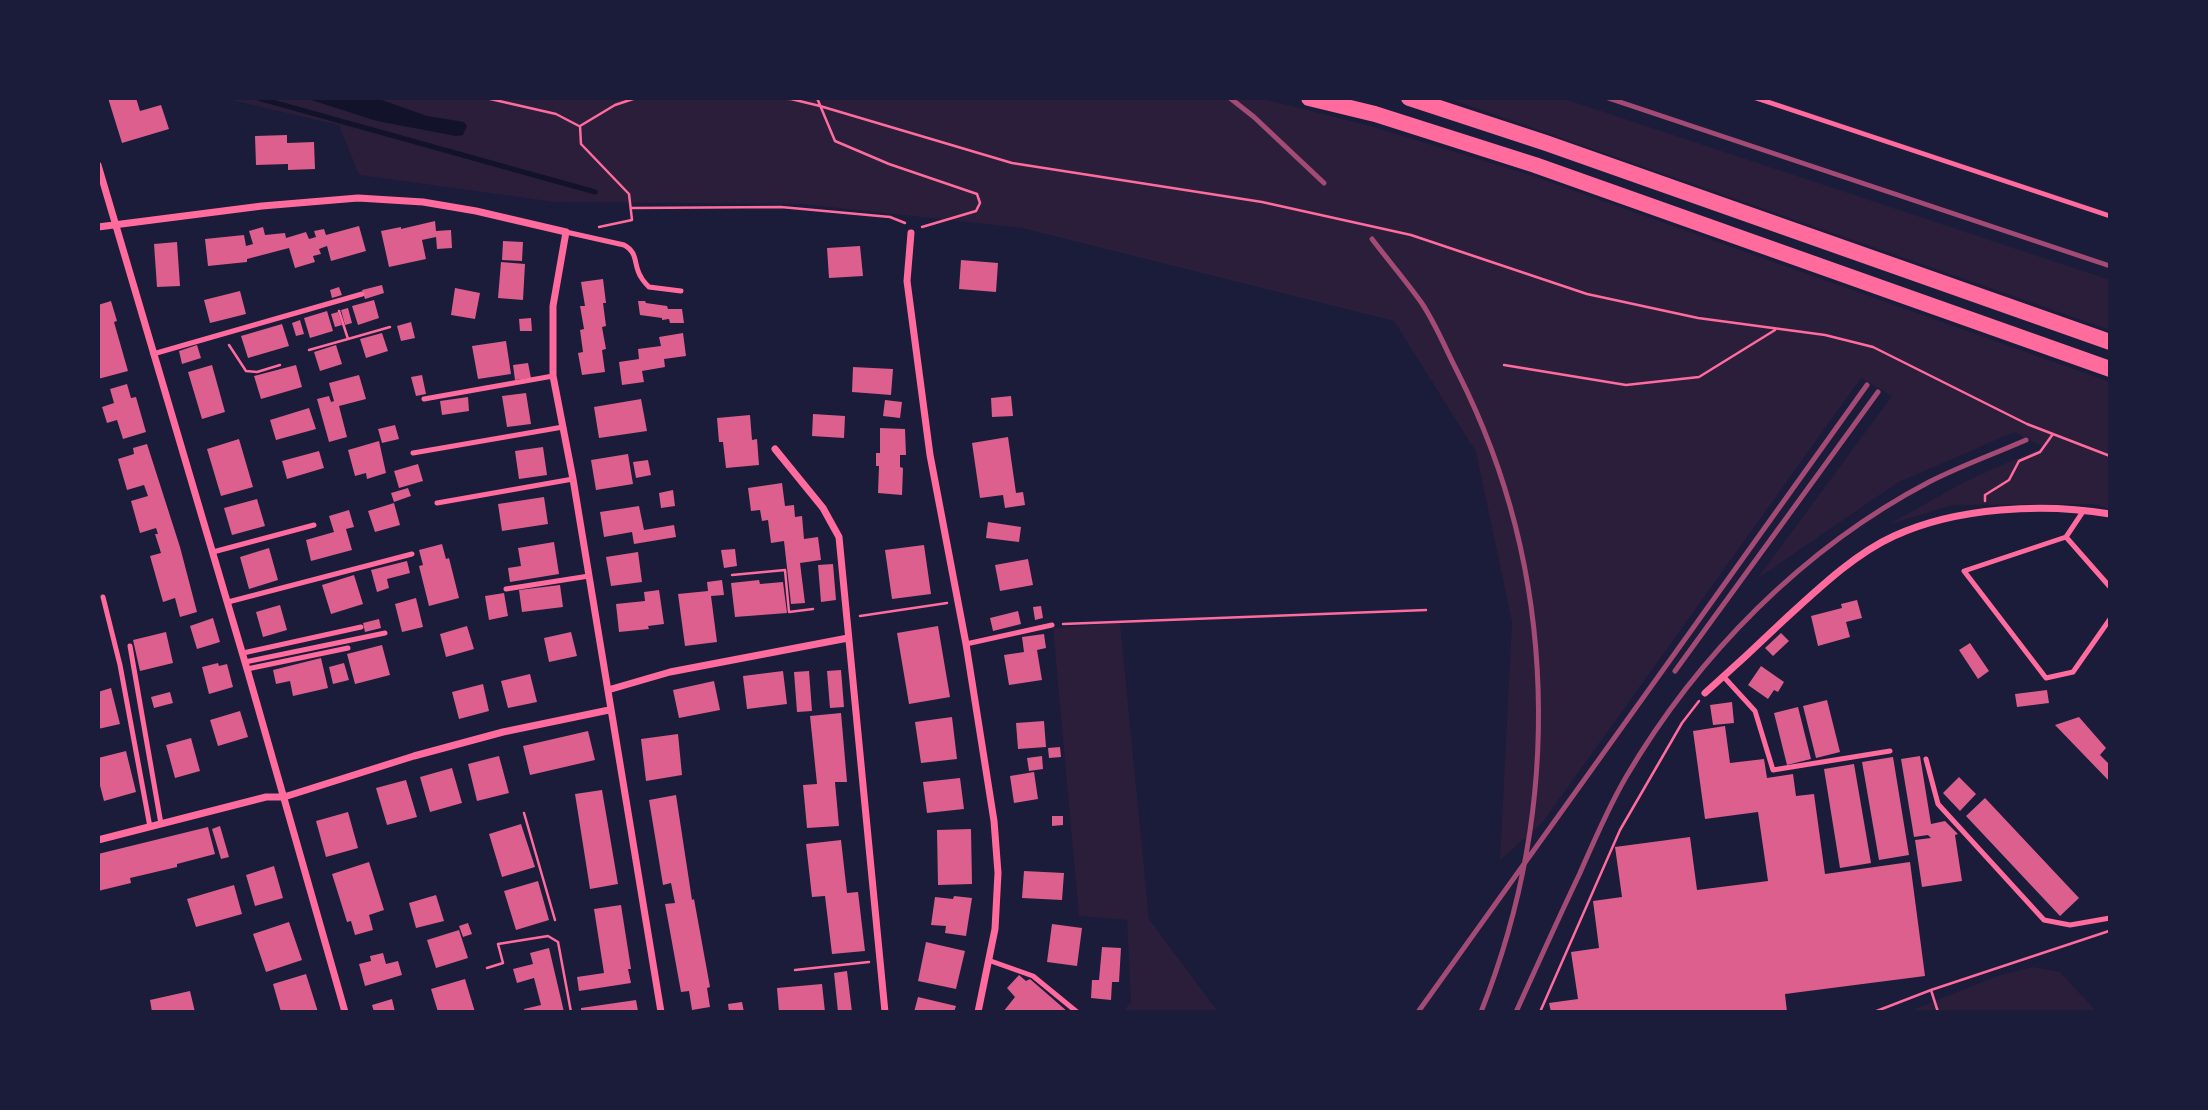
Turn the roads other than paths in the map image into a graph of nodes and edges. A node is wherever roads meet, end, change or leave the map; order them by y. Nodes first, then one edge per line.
1 (1309, 98) edge
2 (1409, 98) edge
3 (1756, 98) edge
4 (98, 165) edge
5 (2110, 216) edge
6 (116, 223) junction
7 (98, 227) edge
8 (566, 232) junction
9 (911, 233) road end
10 (681, 291) dead end
11 (362, 294) dead end
12 (2110, 342) edge
13 (153, 354) junction
14 (2110, 369) edge
15 (553, 376) junction
16 (424, 399) dead end
17 (563, 427) junction
18 (775, 449) dead end
19 (413, 453) dead end
20 (573, 479) junction
21 (437, 503) dead end
22 (2084, 510) junction
23 (2110, 514) edge
24 (314, 525) dead end
25 (2066, 537) junction
26 (213, 552) junction
27 (412, 554) dead end
28 (589, 576) junction
29 (2110, 587) edge
30 (506, 589) dead end
31 (103, 597) dead end
32 (228, 602) junction
33 (2110, 619) edge
34 (1052, 625) road end
35 (361, 627) dead end
36 (385, 633) dead end
37 (848, 638) junction
38 (966, 644) junction
39 (130, 646) dead end
40 (348, 648) dead end
41 (243, 653) junction
42 (246, 666) junction
43 (1723, 676) junction
44 (608, 690) junction
45 (1705, 693) road end
46 (609, 710) junction
47 (1890, 751) dead end
48 (1926, 759) dead end
49 (284, 797) junction
50 (161, 824) junction
51 (150, 827) junction
52 (98, 840) edge
53 (2110, 918) edge
54 (988, 960) junction
55 (345, 1012) edge
56 (661, 1012) edge
57 (885, 1012) edge
58 (978, 1012) edge
59 (1077, 1012) edge

1 - 14 main road
2 - 12 main road
3 - 5 lane
4 - 6 street
6 - 7 street
6 - 8 street
6 - 13 street
8 - 10 lane
8 - 15 street
9 - 38 street
11 - 13 lane
13 - 26 street
15 - 16 lane
15 - 17 street
17 - 19 lane
17 - 20 street
18 - 37 street
20 - 21 lane
20 - 28 street
22 - 23 street
22 - 25 lane
22 - 43 street
24 - 26 lane
25 - 29 lane
25 - 33 lane
26 - 32 street
27 - 32 lane
28 - 30 lane
28 - 44 street
31 - 51 lane
32 - 41 street
34 - 38 lane
35 - 41 lane
36 - 42 lane
37 - 44 street
37 - 57 street
38 - 54 street
39 - 50 lane
40 - 42 lane
41 - 42 street
42 - 49 street
43 - 45 street
43 - 47 lane
44 - 46 street
46 - 49 street
46 - 56 street
48 - 53 lane
49 - 50 street
49 - 55 street
50 - 51 street
51 - 52 street
54 - 58 street
54 - 59 lane

